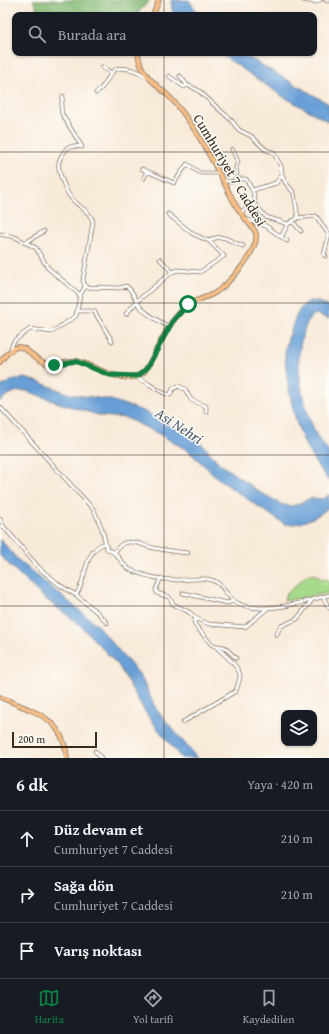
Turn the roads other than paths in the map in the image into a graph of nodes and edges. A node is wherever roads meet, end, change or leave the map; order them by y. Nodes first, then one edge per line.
1 (159, 0) edge
2 (303, 0) edge
3 (320, 0) edge
4 (325, 0) edge
5 (329, 1) edge
6 (154, 12) edge
7 (139, 56) edge
8 (102, 67) dead end
9 (110, 72) junction
10 (169, 76) dead end
11 (180, 76) dead end
12 (147, 77) junction
13 (187, 85) junction
14 (96, 93) dead end
15 (63, 96) dead end
16 (232, 149) dead end
17 (142, 169) dead end
18 (147, 171) junction
19 (218, 172) junction
20 (282, 175) junction
21 (144, 178) dead end
22 (237, 179) junction
23 (223, 180) junction
24 (253, 190) junction
25 (254, 203) junction
26 (241, 212) junction
27 (168, 214) dead end
28 (298, 218) junction
29 (248, 220) junction
30 (292, 221) junction
31 (288, 224) junction
32 (44, 231) dead end
33 (302, 231) dead end
34 (0, 234) edge
35 (281, 237) junction
36 (209, 241) junction
37 (287, 241) dead end
38 (24, 243) junction
39 (243, 246) dead end
40 (326, 256) dead end
41 (160, 259) dead end
42 (172, 272) junction
43 (85, 287) junction
44 (80, 295) junction
45 (137, 301) junction
46 (78, 311) junction
47 (126, 314) dead end
48 (169, 327) junction
49 (112, 341) dead end
50 (11, 348) junction
51 (0, 362) edge
52 (134, 376) junction
53 (0, 408) edge
54 (206, 412) dead end
55 (0, 519) edge
56 (105, 543) junction
57 (115, 552) junction
58 (188, 553) dead end
59 (161, 578) junction
60 (183, 593) dead end
61 (76, 595) junction
62 (329, 595) edge
63 (323, 597) junction
64 (312, 600) junction
65 (233, 601) junction
66 (268, 608) junction
67 (329, 608) edge
68 (197, 619) junction
69 (106, 623) dead end
70 (276, 635) dead end
71 (216, 647) junction
72 (236, 658) dead end
73 (0, 697) edge
74 (183, 722) dead end
75 (95, 751) dead end
76 (68, 758) edge
77 (101, 758) edge

1 - 6 main road
2 - 3 street
4 - 5 street
7 - 12 main road, Cumhuriyet 7 Caddesi
8 - 9 street
9 - 12 street
9 - 14 street
10 - 13 street
11 - 13 street
12 - 19 main road, Cumhuriyet 7 Caddesi
13 - 20 street
15 - 43 street
16 - 22 street
17 - 18 street
18 - 19 street
18 - 21 street
19 - 23 main road, Cumhuriyet 7 Caddesi
20 - 24 street
20 - 28 street
22 - 23 street
22 - 24 street
23 - 26 main road, Cumhuriyet 7 Caddesi
24 - 25 street
25 - 26 street
25 - 31 street
26 - 29 main road, Cumhuriyet 7 Caddesi
27 - 36 street
28 - 30 street
28 - 40 street
29 - 35 street
29 - 48 main road, Cumhuriyet 7 Caddesi
30 - 31 street
30 - 33 street
31 - 35 street
32 - 38 street
34 - 38 street
35 - 37 street
36 - 39 street
36 - 42 street
38 - 44 street
41 - 42 street
42 - 45 street
43 - 44 street
43 - 45 street
44 - 46 street
45 - 47 street
45 - 48 street
46 - 49 street
46 - 50 street
48 - 52 main road, Cumhuriyet 7 Caddesi
50 - 51 main road
50 - 52 main road
52 - 54 street
53 - 56 street
55 - 61 street
56 - 57 street
56 - 61 street
57 - 58 street
57 - 59 street
59 - 65 street
59 - 68 street
60 - 65 street
61 - 69 street
62 - 63 street
63 - 64 street
63 - 67 street
64 - 66 street
64 - 70 street
65 - 66 street
66 - 68 street
68 - 71 street
71 - 72 street
71 - 74 street
73 - 76 main road
75 - 77 street

